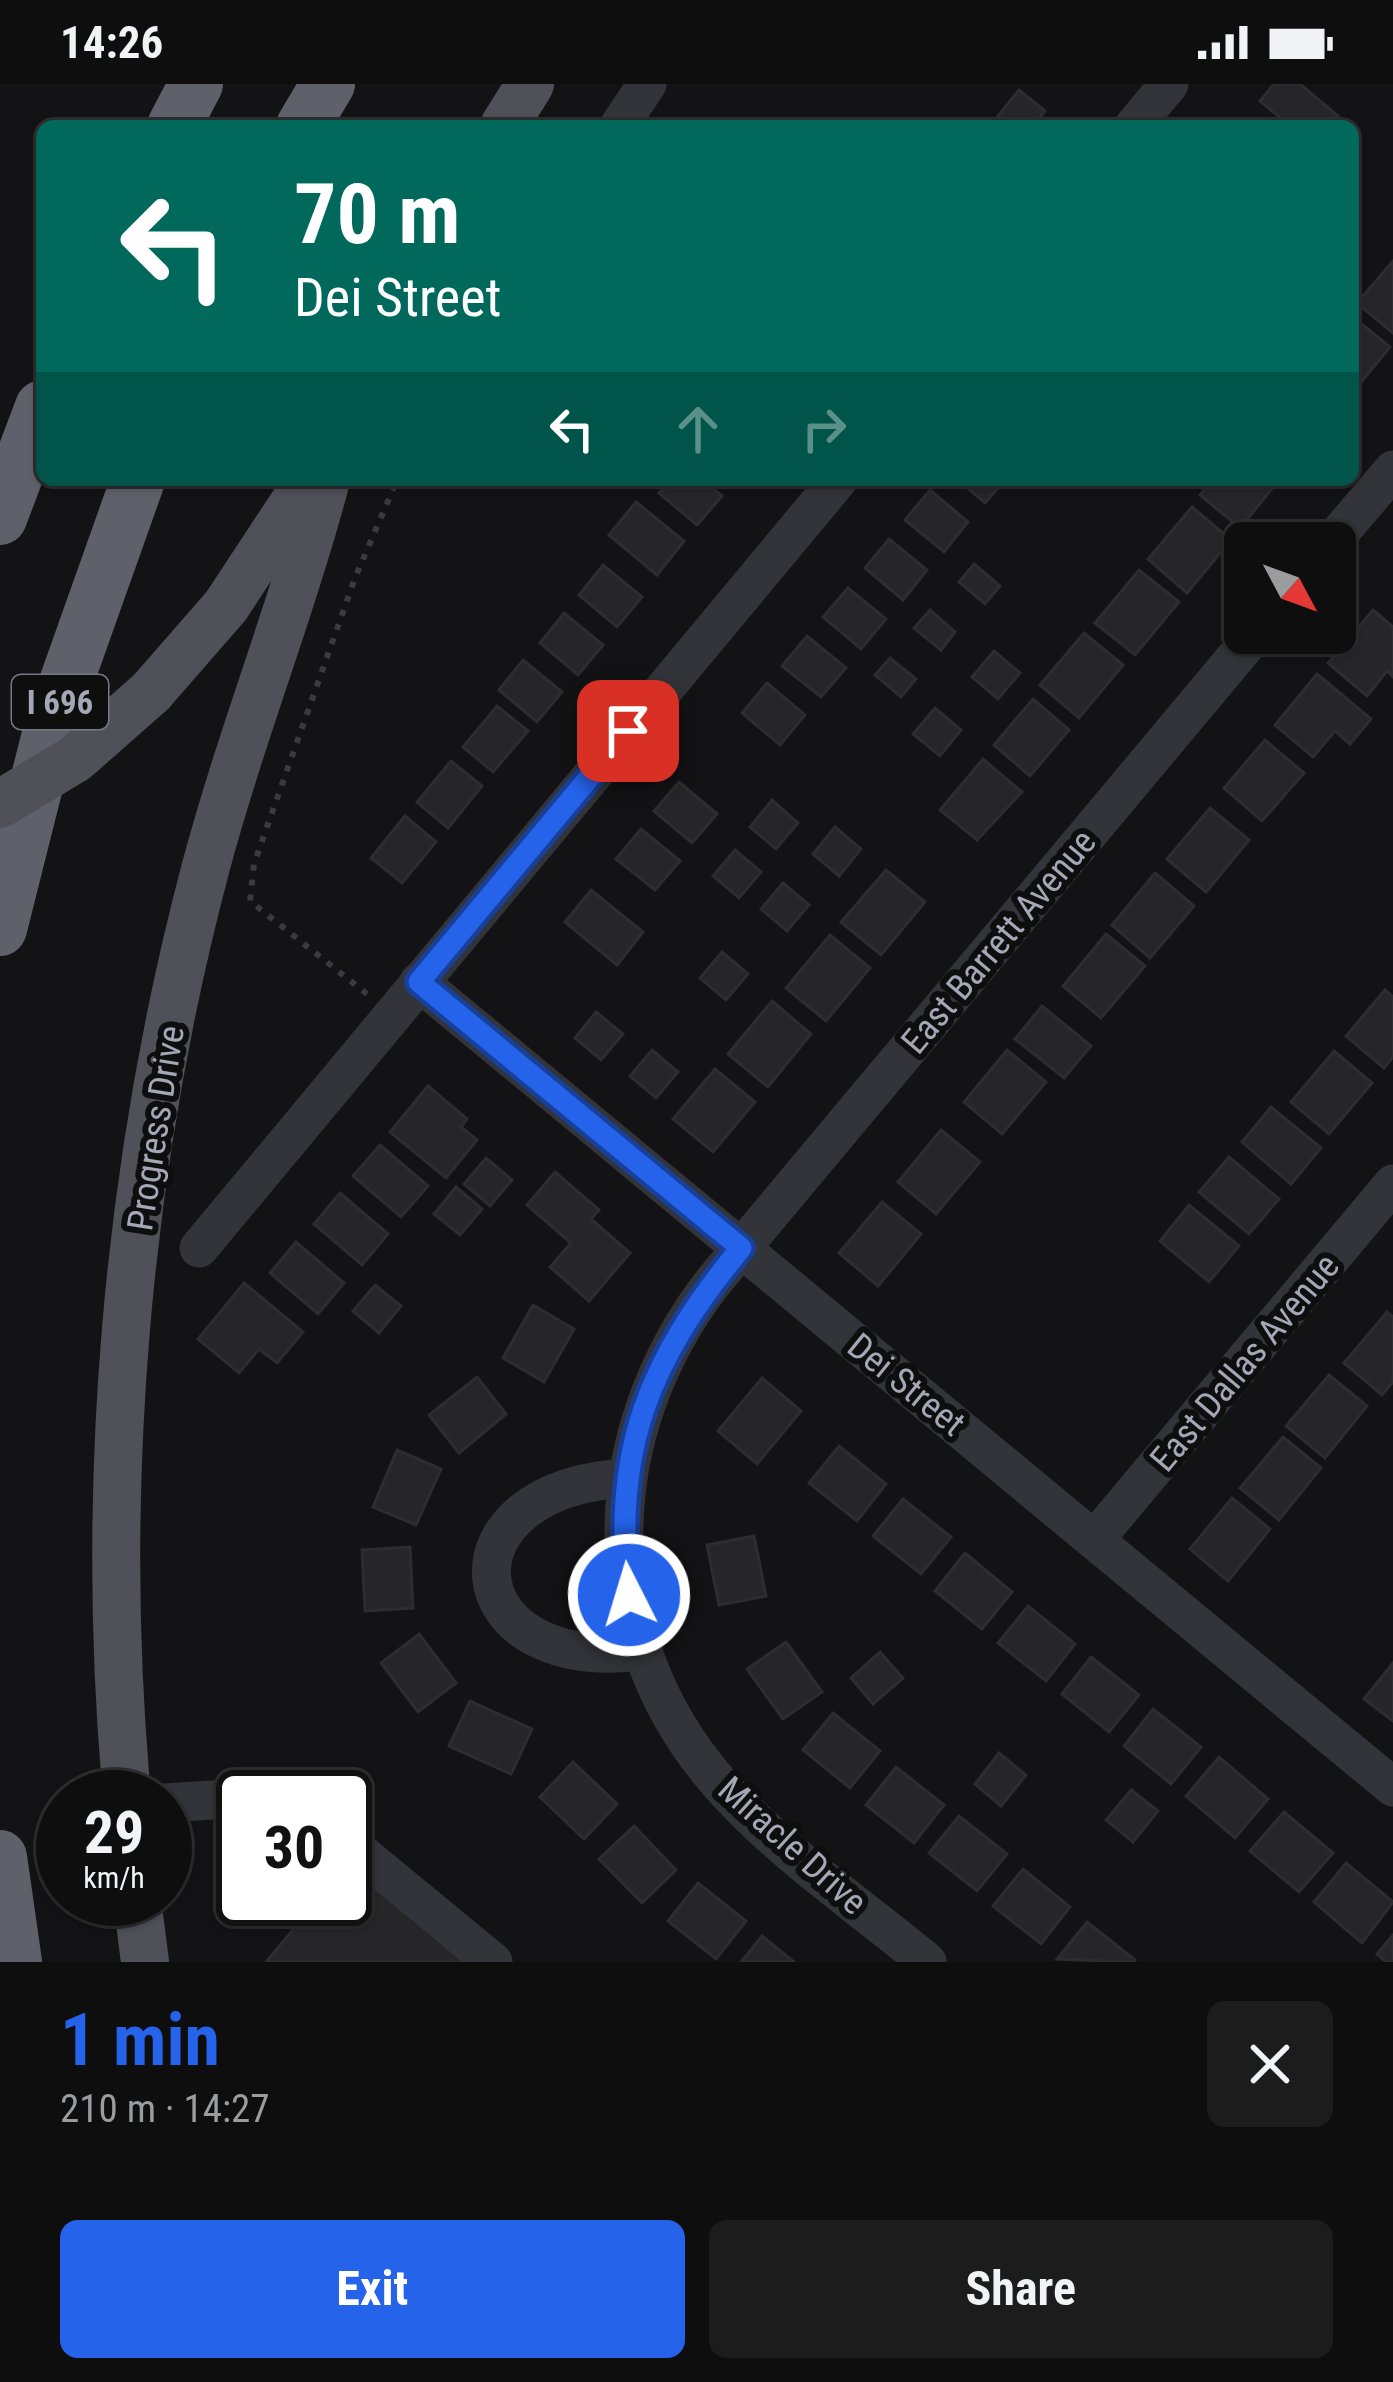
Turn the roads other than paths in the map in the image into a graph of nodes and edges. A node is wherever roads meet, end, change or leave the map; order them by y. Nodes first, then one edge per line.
1 (196, 84) edge
2 (328, 84) edge
3 (530, 84) edge
4 (647, 84) edge
5 (1169, 84) edge
6 (177, 120) edge
7 (307, 120) edge
8 (508, 120) edge
9 (623, 120) edge
10 (1139, 120) edge
11 (36, 423) edge
12 (1393, 470) edge
13 (136, 486) edge
14 (305, 486) edge
15 (324, 486) edge
16 (833, 486) edge
17 (0, 518) edge
18 (1349, 522) edge
19 (1238, 654) edge
20 (0, 804) edge
21 (0, 929) edge
22 (419, 982) junction
23 (1393, 1184) edge
24 (199, 1248) dead end
25 (741, 1248) junction
26 (627, 1478) junction
27 (1096, 1539) junction
28 (642, 1651) junction
29 (126, 1770) edge
30 (1393, 1787) edge
31 (0, 1857) edge
32 (372, 1862) edge
33 (140, 1926) edge
34 (15, 1962) edge
35 (145, 1962) edge
36 (494, 1962) edge
37 (927, 1962) edge

1 - 6 highway
2 - 7 highway
3 - 8 main road
4 - 9 street
5 - 10 street
11 - 17 highway
12 - 18 street
13 - 21 highway, I 696
14 - 20 main road, bridge
15 - 29 main road, Progress Drive
16 - 22 street
19 - 25 street, East Barrett Avenue
22 - 24 street
22 - 25 street, Dei Street
23 - 27 street, East Dallas Avenue
25 - 26 street, Miracle Drive
25 - 27 street, Dei Street
26 - 28 street, Miracle Drive
26 - 28 street
27 - 30 street, Dei Street
28 - 37 street, Miracle Drive
31 - 34 highway
32 - 36 street
33 - 35 main road

